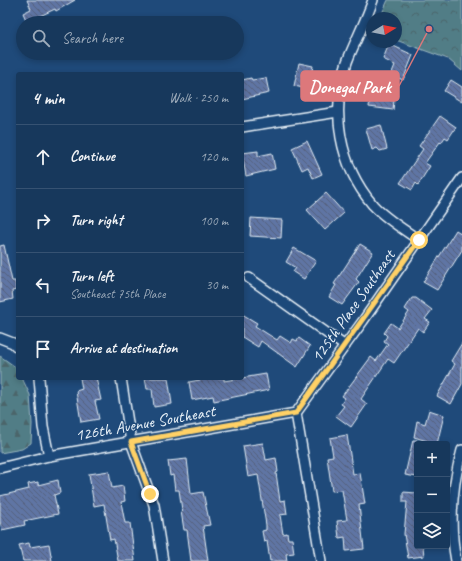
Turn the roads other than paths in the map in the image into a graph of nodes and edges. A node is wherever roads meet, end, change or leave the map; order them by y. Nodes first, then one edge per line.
1 (373, 0) edge
2 (338, 112) junction
3 (244, 127) edge
4 (462, 178) edge
5 (419, 240) junction
6 (249, 278) dead end
7 (0, 338) edge
8 (16, 346) edge
9 (345, 346) junction
10 (39, 380) edge
11 (121, 380) edge
12 (296, 413) junction
13 (131, 442) junction
14 (462, 450) edge
15 (49, 456) junction
16 (0, 468) edge
17 (452, 504) junction
18 (462, 504) edge
19 (163, 561) edge
20 (321, 561) edge
21 (456, 561) edge

1 - 2 street
2 - 3 street
2 - 5 street
4 - 5 street, 125th Place Southeast
5 - 9 street, 125th Place Southeast
6 - 9 street
7 - 8 street
9 - 12 street, 125th Place Southeast
10 - 15 street
11 - 13 street
12 - 13 street, 126th Avenue Southeast
12 - 20 street
13 - 15 street, 126th Avenue Southeast
13 - 19 street
14 - 17 street
15 - 16 street, 126th Avenue Southeast
17 - 18 street
17 - 21 street

